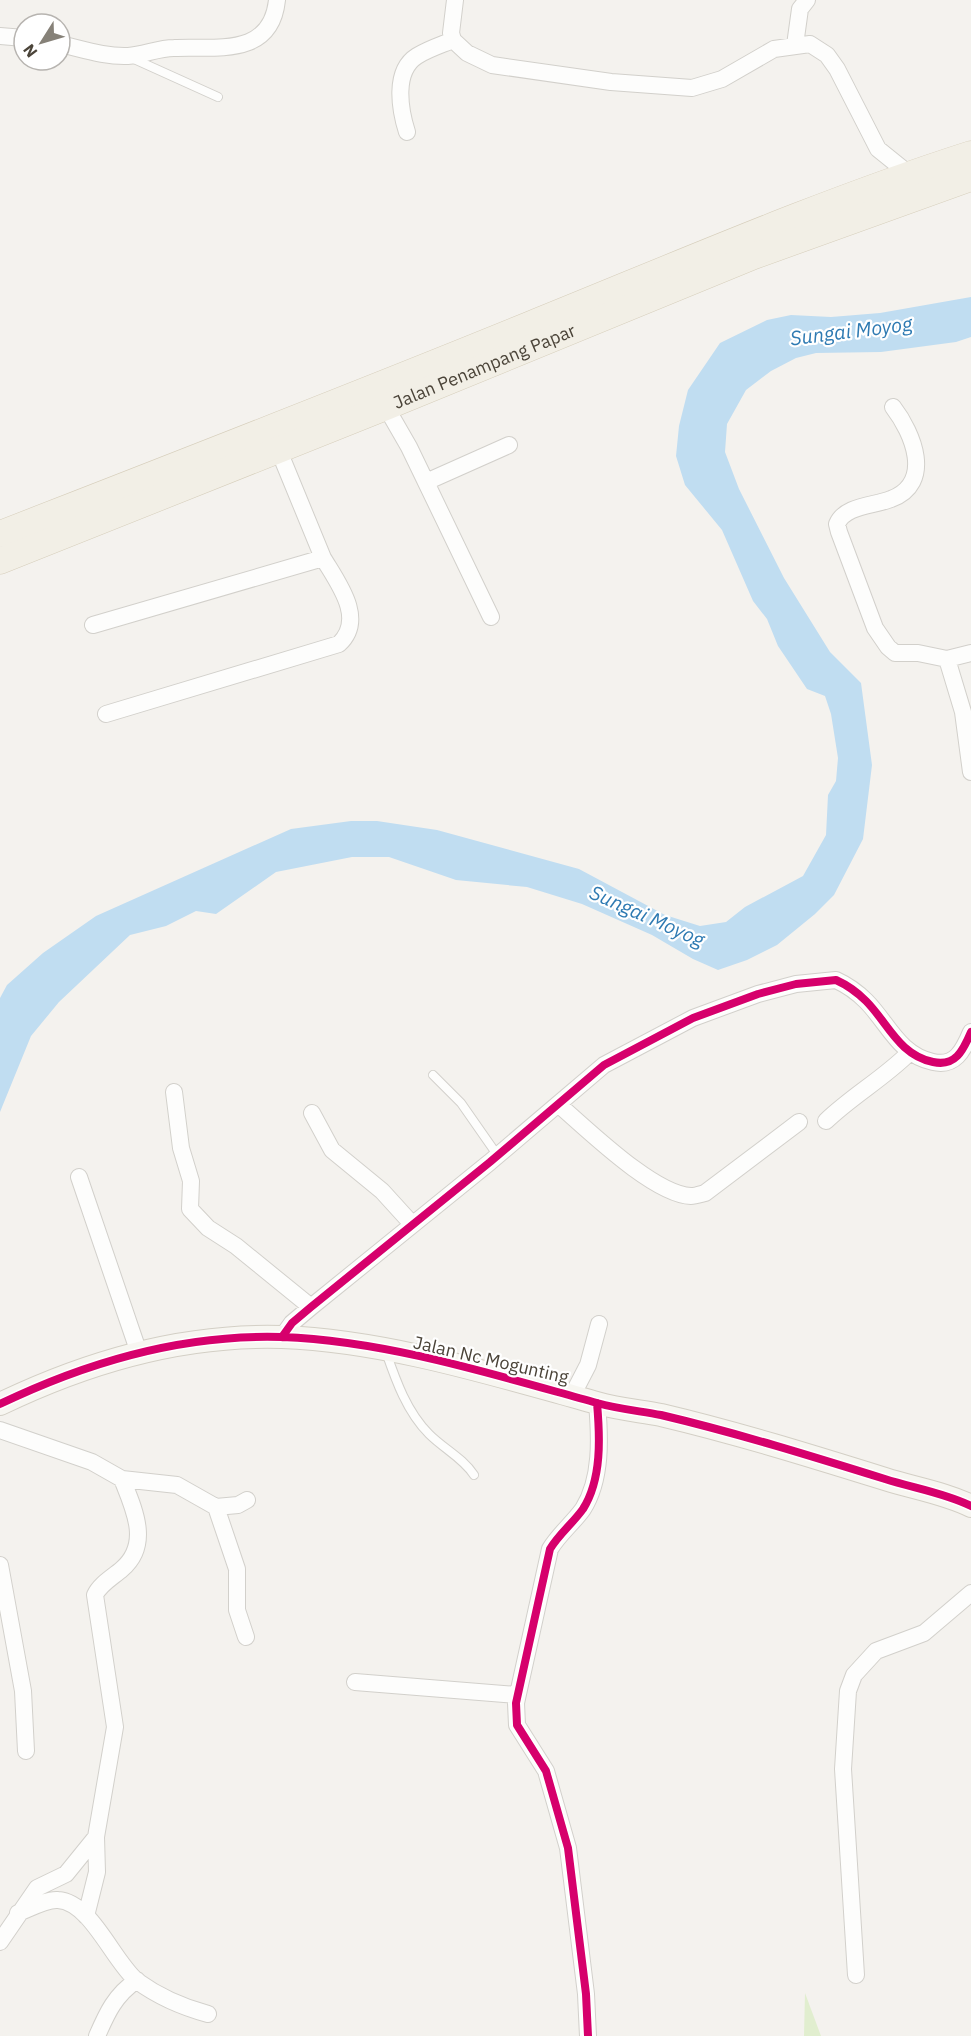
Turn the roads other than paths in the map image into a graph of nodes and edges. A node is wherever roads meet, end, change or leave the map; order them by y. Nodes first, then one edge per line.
1 (277, 0) edge
2 (455, 0) edge
3 (807, 0) edge
4 (453, 40) junction
5 (795, 45) junction
6 (72, 46) edge
7 (127, 56) junction
8 (218, 97) dead end
9 (407, 132) dead end
10 (971, 154) edge
11 (909, 174) junction
12 (971, 178) edge
13 (386, 407) junction
14 (892, 407) dead end
15 (509, 445) dead end
16 (279, 451) junction
17 (426, 482) junction
18 (0, 534) edge
19 (323, 558) junction
20 (0, 561) edge
21 (491, 617) dead end
22 (93, 625) dead end
23 (971, 653) edge
24 (947, 659) junction
25 (106, 714) dead end
26 (971, 771) edge
27 (971, 1032) edge
28 (909, 1053) junction
29 (432, 1075) dead end
30 (174, 1092) dead end
31 (559, 1105) junction
32 (312, 1113) dead end
33 (826, 1121) dead end
34 (799, 1122) dead end
35 (498, 1156) junction
36 (79, 1177) dead end
37 (412, 1224) junction
38 (310, 1307) junction
39 (598, 1324) dead end
40 (282, 1337) junction
41 (385, 1350) junction
42 (139, 1353) junction
43 (573, 1394) junction
44 (597, 1403) junction
45 (0, 1404) edge
46 (0, 1430) edge
47 (474, 1475) dead end
48 (122, 1479) junction
49 (248, 1500) dead end
50 (971, 1506) edge
51 (216, 1507) junction
52 (0, 1564) edge
53 (971, 1593) edge
54 (246, 1637) dead end
55 (355, 1682) dead end
56 (517, 1695) junction
57 (26, 1751) dead end
58 (96, 1837) junction
59 (18, 1913) junction
60 (86, 1916) junction
61 (0, 1941) edge
62 (856, 1975) dead end
63 (137, 1980) junction
64 (208, 2014) dead end
65 (97, 2036) edge
66 (588, 2036) edge

1 - 7 street
2 - 4 street
3 - 5 street
4 - 5 street
4 - 9 street
5 - 11 street
6 - 7 street
7 - 8 lane
10 - 11 main road, Jalan Penampang Papar
11 - 18 main road, Jalan Penampang Papar
12 - 13 main road, Jalan Penampang Papar
13 - 16 main road, Jalan Penampang Papar
13 - 17 street
14 - 24 street
15 - 17 street
16 - 19 street
16 - 20 main road, Jalan Penampang Papar
17 - 21 street
19 - 22 street
19 - 25 street
23 - 24 street
24 - 26 street
27 - 28 street
28 - 31 street
28 - 33 street
29 - 35 lane
30 - 38 street
31 - 34 street
31 - 35 street
32 - 37 street
35 - 37 street
36 - 42 street
37 - 38 street
38 - 40 street
39 - 43 street
40 - 41 street, Jalan Nc Mogunting
40 - 42 street, Jalan Nc Mogunting
41 - 43 street, Jalan Nc Mogunting
41 - 47 lane
42 - 45 street, Jalan Nc Mogunting
43 - 44 street, Jalan Nc Mogunting
44 - 50 street, Jalan Nc Mogunting
44 - 56 street
46 - 48 street
48 - 51 street
48 - 58 street
49 - 51 street
51 - 54 street
52 - 57 street
53 - 62 street
55 - 56 street
56 - 66 street
58 - 59 street
58 - 60 street
59 - 60 street
59 - 61 street
60 - 63 street
63 - 64 street
63 - 65 street

